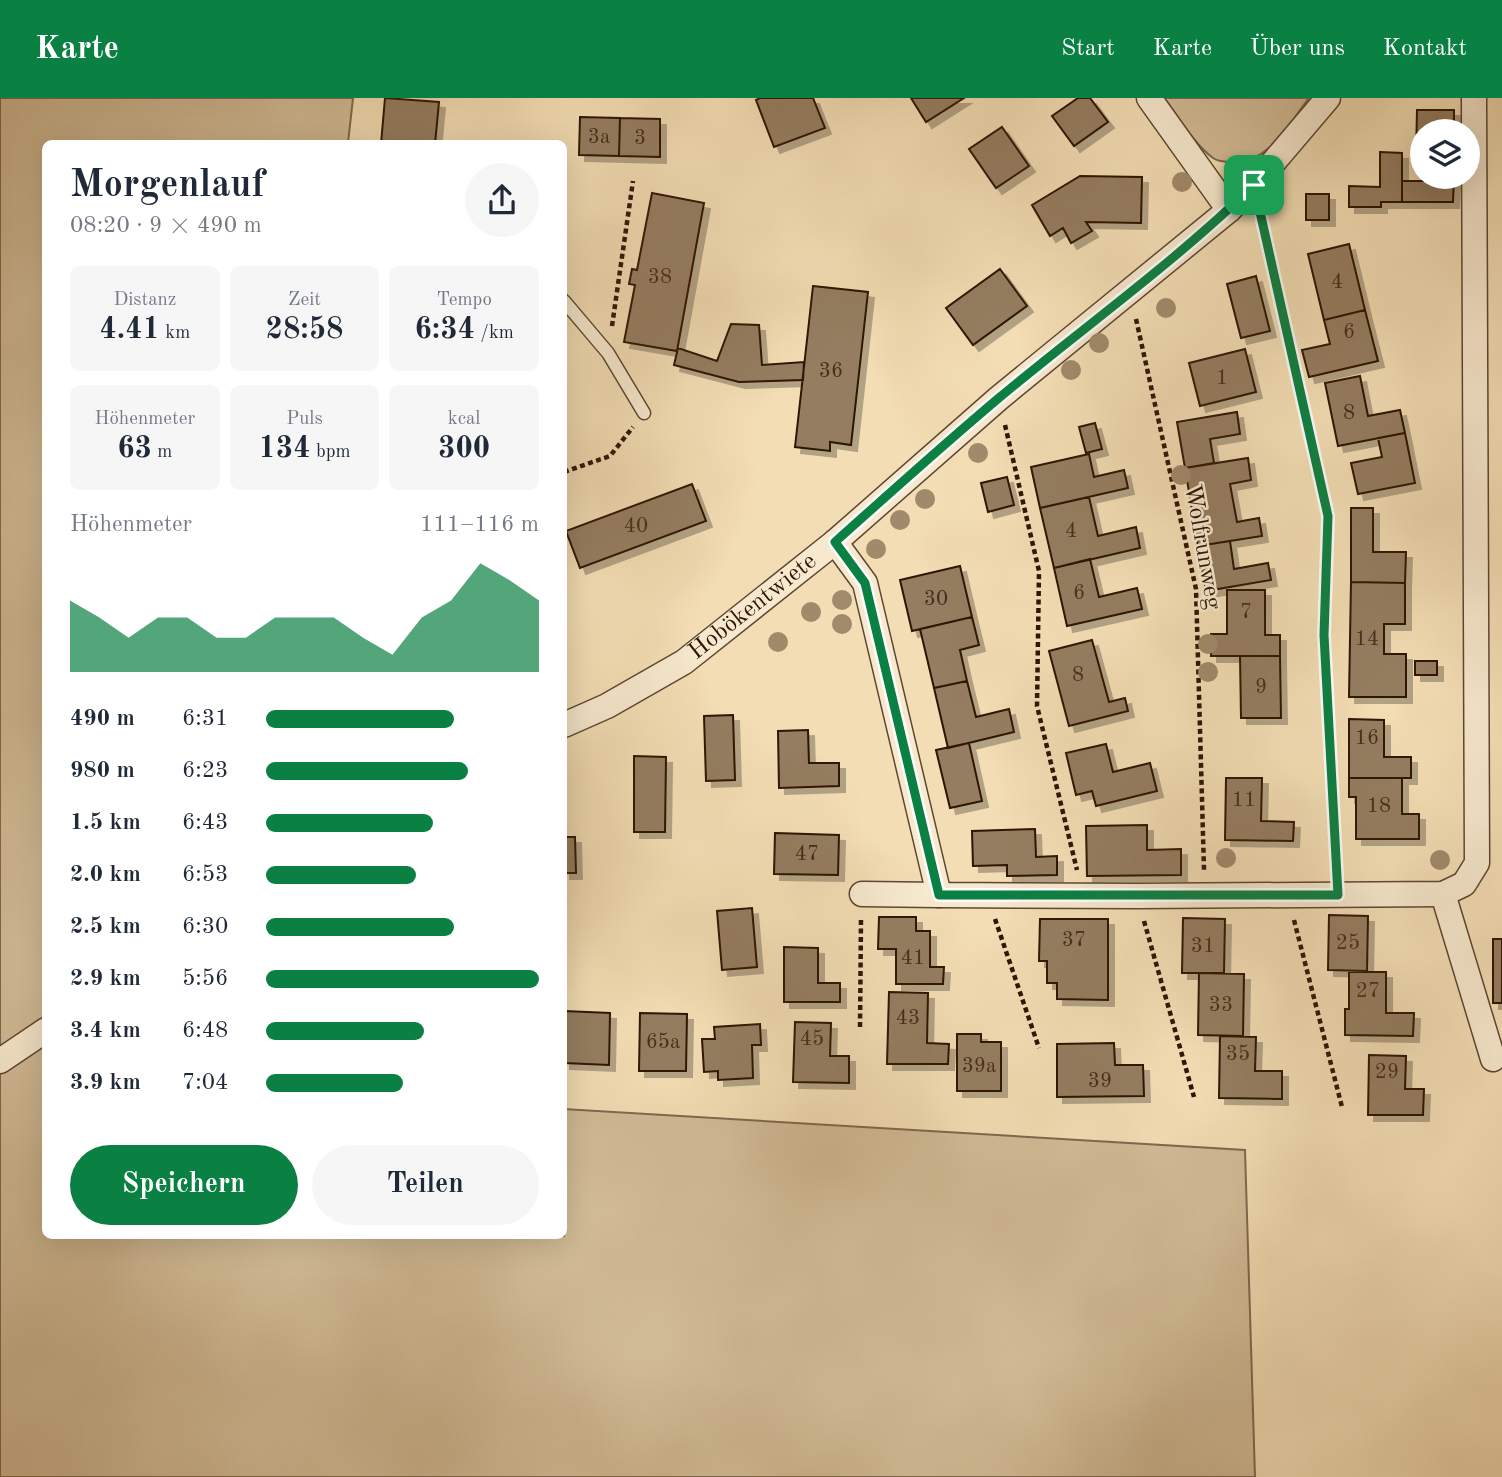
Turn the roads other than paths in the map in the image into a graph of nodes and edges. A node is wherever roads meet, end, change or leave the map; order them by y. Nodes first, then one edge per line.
1 (1149, 98) edge
2 (1328, 98) edge
3 (1474, 98) edge
4 (1229, 209) junction
5 (567, 305) edge
6 (644, 413) road end
7 (835, 542) junction
8 (567, 723) edge
9 (862, 894) road end
10 (1443, 894) junction
11 (939, 895) junction
12 (42, 1033) edge
13 (1493, 1059) dead end
14 (0, 1060) edge

1 - 4 street
2 - 4 street, Hobökentwiete
3 - 10 street
4 - 7 street, Hobökentwiete
5 - 6 lane
7 - 8 street, Hobökentwiete
7 - 11 street
9 - 11 street
10 - 11 street
10 - 13 street
12 - 14 street

